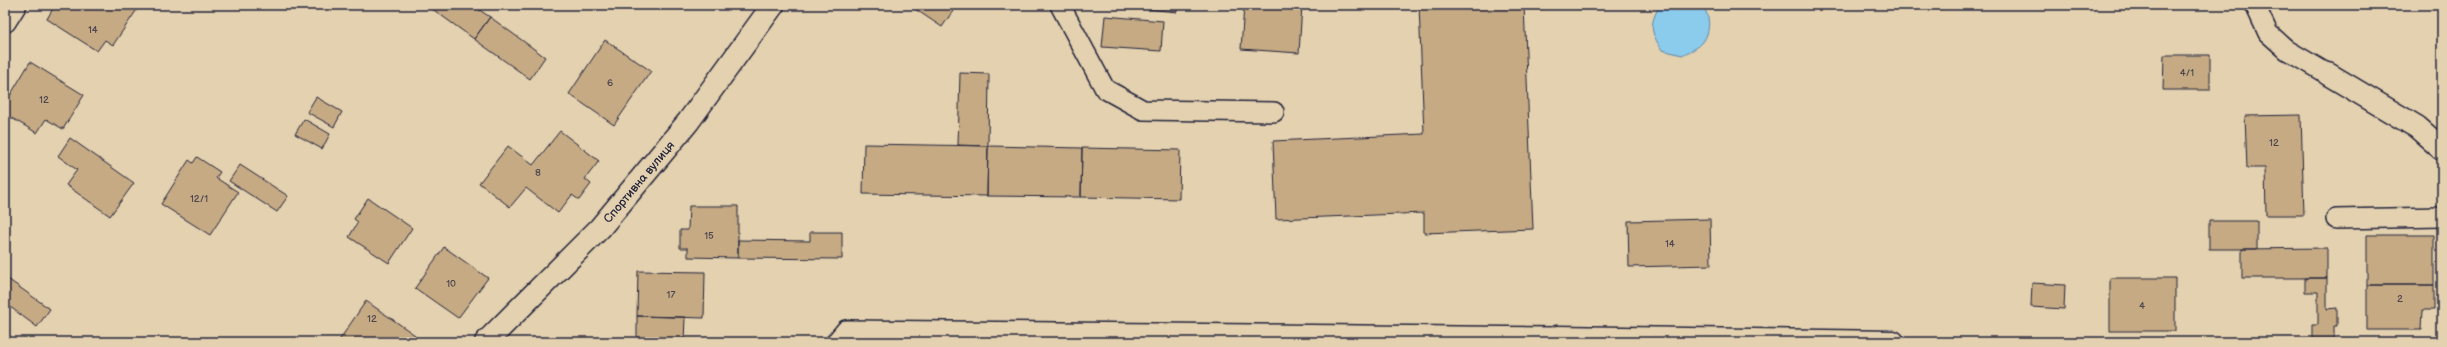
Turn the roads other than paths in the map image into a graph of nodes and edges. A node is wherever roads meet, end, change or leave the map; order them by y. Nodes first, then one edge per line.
1 (15, 5) edge
2 (773, 5) edge
3 (1060, 5) edge
4 (2255, 5) edge
5 (5, 20) edge
6 (2328, 74) joint
7 (1274, 112) dead end
8 (2442, 149) edge
9 (2442, 217) edge
10 (2336, 219) dead end
11 (1558, 337) joint
12 (486, 342) edge
13 (836, 342) edge
14 (1893, 342) edge

1 - 5 street
2 - 12 street, Спортивна вулиця
3 - 7 lane
4 - 6 lane
6 - 8 street
9 - 10 lane
11 - 13 lane
11 - 14 street

